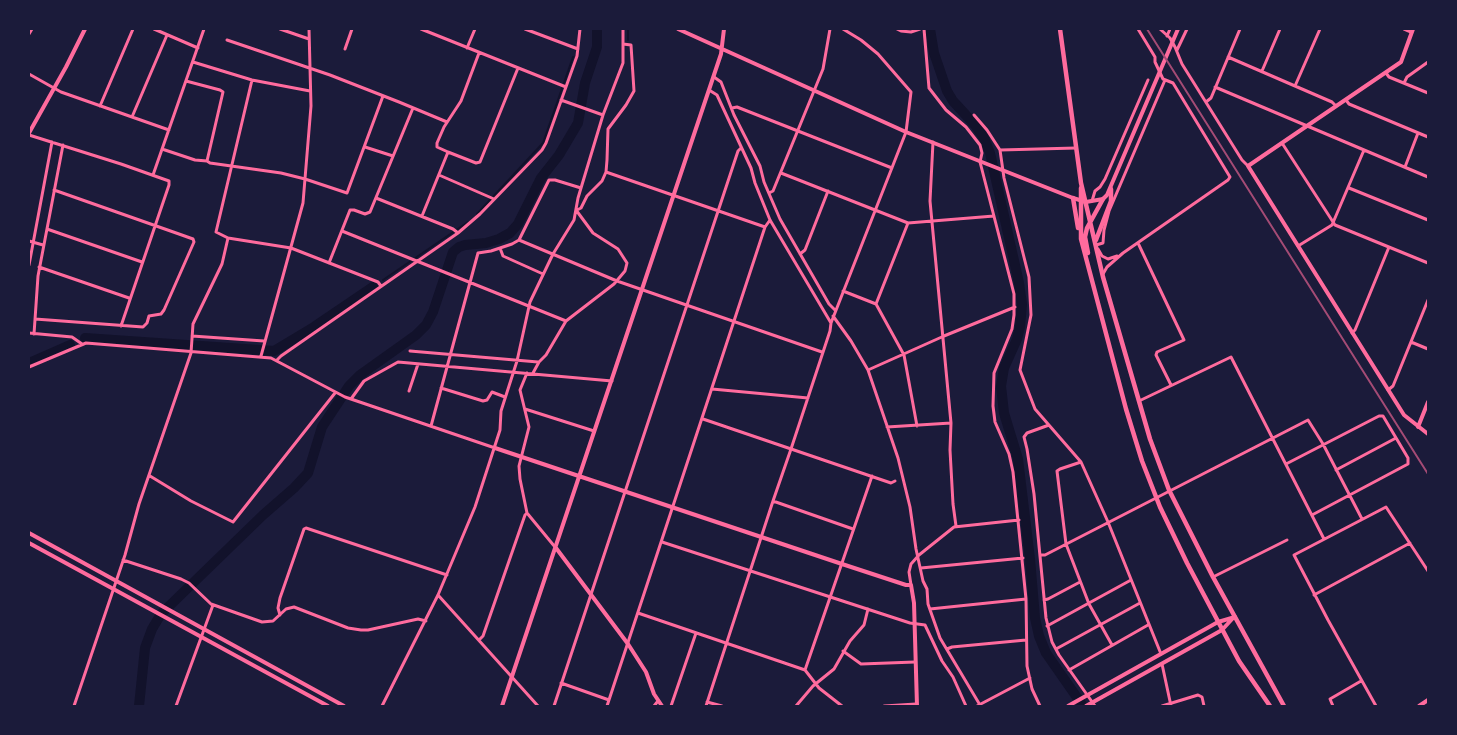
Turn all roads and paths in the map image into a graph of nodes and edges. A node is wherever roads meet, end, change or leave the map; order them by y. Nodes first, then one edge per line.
1 (32, 29) edge
2 (85, 29) edge
3 (133, 29) edge
4 (154, 29) edge
5 (204, 29) edge
6 (280, 29) edge
7 (309, 29) edge
8 (352, 29) edge
9 (421, 29) edge
10 (475, 29) edge
11 (525, 29) edge
12 (580, 29) edge
13 (623, 29) edge
14 (678, 29) edge
15 (724, 29) edge
16 (830, 29) edge
17 (843, 29) edge
18 (854, 29) edge
19 (897, 29) edge
20 (922, 29) edge
21 (1060, 29) edge
22 (1138, 29) edge
23 (1160, 29) edge
24 (1170, 29) edge
25 (1178, 29) edge
26 (1187, 29) edge
27 (1240, 29) edge
28 (1280, 29) edge
29 (1320, 29) edge
30 (1404, 29) edge
31 (1412, 30) edge
32 (29, 34) edge
33 (167, 34) junction
34 (853, 35) junction
35 (1167, 36) junction
36 (309, 39) junction
37 (227, 40) dead end
38 (623, 44) junction
39 (198, 48) junction
40 (467, 48) junction
41 (723, 48) junction
42 (345, 49) dead end
43 (578, 49) junction
44 (1177, 50) junction
45 (480, 53) junction
46 (1228, 57) junction
47 (193, 62) junction
48 (1428, 62) edge
49 (518, 68) junction
50 (311, 69) junction
51 (1262, 71) junction
52 (1386, 73) junction
53 (29, 74) edge
54 (714, 77) junction
55 (252, 80) junction
56 (1148, 80) dead end
57 (1165, 80) junction
58 (186, 81) junction
59 (1404, 83) junction
60 (1295, 86) junction
61 (1215, 87) junction
62 (566, 88) junction
63 (54, 89) junction
64 (709, 90) junction
65 (814, 90) junction
66 (310, 91) junction
67 (1428, 93) edge
68 (383, 96) junction
69 (561, 100) junction
70 (1346, 100) junction
71 (1206, 102) junction
72 (100, 106) junction
73 (1336, 106) junction
74 (413, 108) junction
75 (732, 108) junction
76 (603, 115) junction
77 (974, 115) dead end
78 (132, 117) junction
79 (447, 122) junction
80 (1307, 127) junction
81 (169, 130) junction
82 (797, 131) junction
83 (906, 132) junction
84 (1418, 133) junction
85 (29, 134) edge
86 (1428, 137) edge
87 (52, 142) junction
88 (933, 142) junction
89 (1282, 143) junction
90 (63, 146) junction
91 (364, 147) junction
92 (741, 148) junction
93 (1076, 148) junction
94 (162, 149) junction
95 (1000, 150) junction
96 (1364, 150) junction
97 (448, 152) junction
98 (393, 156) junction
99 (207, 161) junction
100 (980, 162) junction
101 (232, 166) junction
102 (1248, 166) junction
103 (1404, 167) junction
104 (892, 168) junction
105 (1002, 170) junction
106 (606, 172) junction
107 (781, 173) junction
108 (153, 175) junction
109 (439, 175) junction
110 (1428, 177) edge
111 (305, 179) junction
112 (1081, 184) junction
113 (581, 188) junction
114 (1348, 188) junction
115 (1111, 189) junction
116 (54, 190) junction
117 (828, 191) junction
118 (769, 193) junction
119 (674, 195) junction
120 (376, 198) junction
121 (1073, 198) junction
122 (494, 199) junction
123 (1103, 199) junction
124 (1080, 200) junction
125 (577, 201) junction
126 (1086, 202) junction
127 (1092, 202) junction
128 (584, 203) junction
129 (576, 210) junction
130 (875, 210) junction
131 (718, 211) junction
132 (422, 216) junction
133 (994, 216) junction
134 (770, 220) junction
135 (1090, 220) junction
136 (1428, 220) edge
137 (932, 221) junction
138 (908, 223) junction
139 (1333, 223) junction
140 (155, 225) junction
141 (765, 227) junction
142 (47, 228) junction
143 (342, 231) junction
144 (458, 233) junction
145 (228, 238) junction
146 (1081, 239) junction
147 (519, 240) junction
148 (31, 241) edge
149 (1138, 243) junction
150 (43, 245) junction
151 (1097, 245) junction
152 (1298, 246) junction
153 (1389, 247) junction
154 (291, 248) junction
155 (500, 248) junction
156 (1123, 253) junction
157 (553, 254) junction
158 (800, 254) junction
159 (417, 261) junction
160 (142, 262) junction
161 (329, 262) junction
162 (1428, 263) edge
163 (29, 265) edge
164 (39, 267) junction
165 (543, 274) junction
166 (1103, 277) junction
167 (1093, 279) junction
168 (617, 281) junction
169 (469, 283) junction
170 (381, 286) junction
171 (643, 289) junction
172 (843, 291) junction
173 (129, 298) junction
174 (1428, 300) edge
175 (876, 304) junction
176 (688, 305) junction
177 (529, 306) junction
178 (1015, 307) junction
179 (836, 310) junction
180 (833, 316) junction
181 (34, 318) junction
182 (566, 321) junction
183 (734, 321) junction
184 (831, 323) junction
185 (121, 326) junction
186 (29, 333) edge
187 (1352, 333) junction
188 (34, 334) junction
189 (192, 336) junction
190 (944, 336) junction
191 (264, 341) junction
192 (1411, 342) junction
193 (82, 344) junction
194 (1428, 349) edge
195 (191, 350) junction
196 (410, 350) dead end
197 (822, 352) junction
198 (261, 354) junction
199 (450, 354) junction
200 (904, 355) junction
201 (277, 360) junction
202 (517, 361) junction
203 (539, 362) junction
204 (418, 364) junction
205 (447, 366) junction
206 (29, 367) edge
207 (868, 370) junction
208 (514, 372) junction
209 (527, 373) junction
210 (533, 373) junction
211 (612, 381) junction
212 (1171, 385) junction
213 (441, 388) junction
214 (712, 389) junction
215 (1388, 390) junction
216 (409, 391) dead end
217 (337, 394) junction
218 (505, 397) junction
219 (808, 398) junction
220 (351, 399) junction
221 (1138, 401) junction
222 (1428, 402) edge
223 (525, 409) junction
224 (703, 419) junction
225 (951, 423) junction
226 (1049, 425) junction
227 (431, 426) junction
228 (917, 426) junction
229 (887, 427) junction
230 (1418, 427) junction
231 (594, 431) junction
232 (1428, 434) edge
233 (1273, 438) junction
234 (1396, 438) junction
235 (1323, 444) junction
236 (495, 448) junction
237 (792, 449) junction
238 (522, 457) junction
239 (1081, 462) junction
240 (1286, 464) junction
241 (1336, 470) junction
242 (150, 476) junction
243 (579, 476) junction
244 (872, 476) junction
245 (896, 481) dead end
246 (1169, 490) junction
247 (625, 491) junction
248 (1349, 495) junction
249 (1156, 497) junction
250 (773, 501) junction
251 (673, 507) junction
252 (527, 513) junction
253 (1312, 516) junction
254 (1362, 519) junction
255 (1019, 520) junction
256 (1108, 522) junction
257 (956, 526) junction
258 (853, 529) junction
259 (29, 533) edge
260 (761, 538) junction
261 (1324, 539) junction
262 (1287, 540) dead end
263 (662, 542) junction
264 (29, 543) edge
265 (1410, 543) junction
266 (1066, 544) junction
267 (556, 548) junction
268 (919, 555) junction
269 (1040, 555) junction
270 (1023, 558) junction
271 (123, 560) junction
272 (842, 564) junction
273 (921, 568) junction
274 (750, 571) junction
275 (1428, 571) edge
276 (447, 575) junction
277 (1213, 577) junction
278 (1131, 580) junction
279 (116, 581) junction
280 (1080, 582) junction
281 (911, 585) junction
282 (113, 590) junction
283 (438, 595) junction
284 (591, 595) junction
285 (1314, 595) junction
286 (831, 596) junction
287 (1026, 599) junction
288 (1044, 600) junction
289 (1140, 603) junction
290 (1089, 604) junction
291 (213, 605) junction
292 (868, 609) junction
293 (930, 609) junction
294 (638, 613) junction
295 (280, 615) junction
296 (1235, 617) junction
297 (426, 621) junction
298 (1218, 622) junction
299 (915, 624) junction
300 (1148, 624) junction
301 (1100, 625) junction
302 (1047, 626) junction
303 (204, 628) junction
304 (1222, 630) junction
305 (696, 633) junction
306 (201, 637) junction
307 (479, 640) junction
308 (1026, 640) junction
309 (726, 643) junction
310 (628, 644) junction
311 (1112, 645) junction
312 (947, 649) junction
313 (1056, 649) junction
314 (843, 651) junction
315 (1161, 654) junction
316 (915, 662) junction
317 (1162, 664) junction
318 (805, 670) junction
319 (1069, 670) junction
320 (512, 677) junction
321 (1030, 678) junction
322 (1361, 681) junction
323 (561, 683) junction
324 (816, 684) junction
325 (1086, 696) junction
326 (609, 700) junction
327 (1428, 700) edge
328 (658, 701) junction
329 (708, 702) junction
330 (1171, 704) edge
331 (917, 705) edge
332 (979, 705) edge
333 (1090, 705) edge
334 (74, 706) edge
335 (176, 706) edge
336 (328, 706) edge
337 (344, 706) edge
338 (382, 706) edge
339 (502, 706) edge
340 (538, 706) edge
341 (554, 706) edge
342 (607, 706) edge
343 (654, 706) edge
344 (662, 706) edge
345 (671, 706) edge
346 (706, 706) edge
347 (722, 706) edge
348 (796, 706) edge
349 (842, 706) edge
350 (884, 706) edge
351 (966, 706) edge
352 (1040, 706) edge
353 (1068, 706) edge
354 (1162, 706) edge
355 (1204, 706) edge
356 (1270, 706) edge
357 (1284, 706) edge
358 (1333, 706) edge
359 (1376, 706) edge
360 (1420, 706) edge

1 - 32 street
2 - 63 street
3 - 72 street
4 - 33 street
5 - 39 street
6 - 36 street
7 - 36 street
8 - 42 street
9 - 40 street
10 - 40 street
11 - 43 street
12 - 43 street
13 - 38 street
14 - 41 street
15 - 41 street
16 - 65 street
17 - 34 street
18 - 34 street
19 - 20 street
20 - 100 street
21 - 93 main road
22 - 57 street
23 - 35 street
24 - 35 street
25 - 115 street
26 - 44 street
27 - 46 street
28 - 51 street
29 - 60 street
30 - 31 street
31 - 52 street
33 - 39 street
33 - 78 street
34 - 83 street
35 - 44 street
36 - 50 street
37 - 50 street
38 - 76 street
38 - 106 street
39 - 47 street
40 - 45 street
41 - 54 street
41 - 65 street
43 - 62 street
44 - 71 street
45 - 49 street
45 - 79 street
46 - 51 street
46 - 61 street
47 - 55 street
47 - 58 street
48 - 59 street
49 - 62 street
49 - 97 street
50 - 66 street
50 - 68 street
51 - 60 street
52 - 59 street
52 - 70 street
53 - 63 street
54 - 64 street
54 - 75 street
55 - 66 street
55 - 101 street
56 - 127 street
57 - 149 street
57 - 151 street
58 - 81 street
58 - 99 street
59 - 67 street
60 - 73 street
61 - 71 street
61 - 80 street
62 - 69 street
63 - 72 street
63 - 85 street
64 - 92 street
64 - 119 street
65 - 82 street
65 - 83 street
66 - 111 street
68 - 74 street
68 - 91 street
69 - 76 street
69 - 122 street
70 - 73 street
70 - 84 street
71 - 102 street
72 - 78 street
73 - 80 street
74 - 79 street
74 - 98 street
75 - 82 street
75 - 118 street
76 - 113 street
77 - 95 street
78 - 81 street
79 - 97 street
80 - 89 street
80 - 96 street
81 - 94 street
82 - 104 street
82 - 107 street
83 - 88 street
83 - 104 street
84 - 86 street
84 - 103 street
85 - 87 street
87 - 90 street
87 - 148 street
88 - 100 street
88 - 137 street
89 - 102 street
89 - 139 street
90 - 108 street
90 - 116 street
91 - 98 street
91 - 111 street
92 - 131 street
92 - 134 street
93 - 95 street
93 - 112 main road
94 - 99 street
94 - 108 street
95 - 105 street
96 - 103 street
96 - 114 street
97 - 109 street
98 - 120 street
99 - 101 street
100 - 105 street
100 - 133 street
101 - 111 street
101 - 145 street
102 - 152 street
103 - 110 street
104 - 130 street
105 - 121 street
105 - 226 street
106 - 119 street
106 - 128 street
107 - 117 street
107 - 118 street
108 - 140 street
109 - 122 street
109 - 132 street
111 - 154 street
112 - 124 main road
112 - 126 main road
113 - 125 street
113 - 147 street
114 - 136 street
114 - 139 street
115 - 123 street
115 - 151 main road
116 - 140 street
116 - 142 street
117 - 130 street
117 - 158 street
118 - 158 street
119 - 131 street
119 - 171 street
120 - 132 street
120 - 143 street
121 - 124 street
121 - 146 main road
122 - 144 street
123 - 127 street
123 - 135 main road
124 - 126 street
124 - 146 main road
125 - 128 street
125 - 129 street
126 - 127 street
126 - 135 main road
128 - 129 street
129 - 157 street
129 - 168 street
130 - 138 street
130 - 172 street
131 - 141 street
131 - 176 street
132 - 144 street
133 - 137 street
133 - 178 street
134 - 141 street
134 - 184 street
135 - 151 main road
135 - 167 main road
137 - 138 street
137 - 190 street
138 - 175 street
139 - 152 street
139 - 153 street
140 - 160 street
140 - 185 street
141 - 183 street
142 - 150 street
142 - 160 street
143 - 159 street
143 - 161 street
144 - 159 street
145 - 154 street
145 - 189 street
146 - 167 main road
147 - 155 street
147 - 157 street
148 - 150 street
148 - 163 street
149 - 156 street
149 - 212 street
150 - 164 street
151 - 156 street
151 - 166 main road
152 - 187 street
153 - 162 street
153 - 187 street
154 - 161 street
154 - 191 street
155 - 165 street
155 - 169 street
156 - 166 street
157 - 165 street
157 - 168 street
158 - 179 street
159 - 169 street
159 - 170 street
160 - 173 street
161 - 170 street
164 - 173 street
164 - 181 street
165 - 177 street
166 - 221 main road
167 - 249 main road
168 - 171 street
168 - 182 street
169 - 177 street
169 - 199 street
170 - 201 street
171 - 176 street
171 - 211 street
172 - 175 street
172 - 179 street
173 - 185 street
174 - 192 street
175 - 200 street
176 - 183 street
176 - 247 street
177 - 182 street
177 - 202 street
178 - 190 street
178 - 255 street
179 - 180 street
180 - 184 street
180 - 207 street
181 - 185 street
181 - 188 street
182 - 203 street
183 - 197 street
183 - 214 street
184 - 197 street
186 - 188 street
187 - 215 street
188 - 193 street
189 - 191 street
189 - 195 street
190 - 200 street
190 - 225 street
191 - 198 street
192 - 194 street
192 - 215 street
193 - 195 street
193 - 206 street
195 - 198 street
195 - 242 street
196 - 199 street
197 - 219 street
198 - 201 street
199 - 202 street
199 - 205 street
200 - 207 street
200 - 228 street
201 - 217 street
202 - 203 street
202 - 208 street
203 - 210 street
204 - 205 street
204 - 216 street
204 - 220 street
205 - 208 street
205 - 213 street
207 - 229 street
208 - 209 street
208 - 218 street
209 - 210 street
209 - 223 street
210 - 211 street
211 - 231 street
212 - 221 street
212 - 233 street
213 - 218 street
213 - 227 street
214 - 219 street
214 - 224 street
215 - 230 street
217 - 220 street
217 - 242 street
218 - 236 street
219 - 237 street
220 - 227 street
221 - 246 main road
222 - 230 street
223 - 231 street
223 - 238 street
224 - 237 street
224 - 251 street
225 - 228 street
225 - 257 street
226 - 239 street
226 - 269 street
227 - 236 street
228 - 229 street
229 - 268 street
230 - 232 street
231 - 243 street
233 - 235 street
233 - 240 street
233 - 246 street
234 - 235 street
234 - 241 street
234 - 248 street
235 - 240 street
235 - 241 street
236 - 238 street
236 - 276 street
237 - 244 street
237 - 250 street
238 - 243 street
238 - 252 street
239 - 256 street
239 - 266 street
240 - 253 street
241 - 248 street
242 - 271 street
243 - 247 street
243 - 267 street
244 - 245 street
244 - 258 street
246 - 249 street
246 - 277 main road
247 - 251 street
247 - 284 street
248 - 253 street
248 - 254 street
249 - 256 street
249 - 298 main road
250 - 258 street
250 - 260 street
251 - 260 street
251 - 263 street
252 - 267 street
252 - 307 street
253 - 261 street
254 - 261 street
254 - 265 street
255 - 257 street
255 - 270 street
256 - 266 street
256 - 278 street
257 - 268 street
258 - 272 street
259 - 279 street
260 - 272 street
260 - 274 street
261 - 285 street
262 - 277 street
263 - 274 street
263 - 294 street
264 - 282 street
265 - 275 street
265 - 285 street
266 - 269 street
266 - 280 street
267 - 284 street
267 - 320 street
268 - 273 street
268 - 281 street
269 - 288 street
270 - 273 street
270 - 287 street
271 - 279 street
271 - 291 street
272 - 281 street
272 - 286 street
273 - 293 street
274 - 286 street
274 - 309 street
276 - 283 street
276 - 295 street
277 - 296 main road
278 - 289 street
278 - 290 street
279 - 282 street
279 - 303 street
280 - 288 street
280 - 290 street
281 - 299 street
282 - 306 street
282 - 334 street
283 - 297 street
283 - 307 street
284 - 310 street
284 - 323 street
285 - 322 street
286 - 292 street
286 - 318 street
287 - 293 street
287 - 308 street
288 - 302 street
289 - 300 street
289 - 301 street
290 - 301 street
290 - 302 street
291 - 295 street
291 - 303 street
292 - 299 street
292 - 314 street
293 - 312 street
294 - 305 street
294 - 310 street
295 - 297 street
296 - 298 street
296 - 304 street
296 - 357 main road
297 - 338 street
298 - 304 main road
298 - 315 street
299 - 316 street
299 - 351 street
300 - 311 street
300 - 315 street
301 - 311 street
301 - 313 street
302 - 313 street
303 - 306 street
303 - 337 street
304 - 317 street
304 - 356 main road
305 - 309 street
305 - 345 street
306 - 335 street
306 - 336 street
307 - 320 street
308 - 312 street
308 - 321 street
309 - 318 street
309 - 329 street
310 - 326 street
310 - 328 street
311 - 319 street
312 - 332 street
313 - 319 street
314 - 316 street
314 - 324 street
315 - 325 street
316 - 331 street
317 - 330 street
317 - 333 street
318 - 324 street
319 - 325 street
320 - 339 street
320 - 340 street
321 - 332 street
321 - 352 street
322 - 358 street
322 - 359 street
323 - 326 street
323 - 341 street
324 - 348 street
324 - 349 street
325 - 333 street
325 - 353 street
326 - 342 street
327 - 360 street
328 - 343 street
328 - 344 street
329 - 346 street
329 - 347 street
330 - 354 street
330 - 355 street
331 - 350 street

